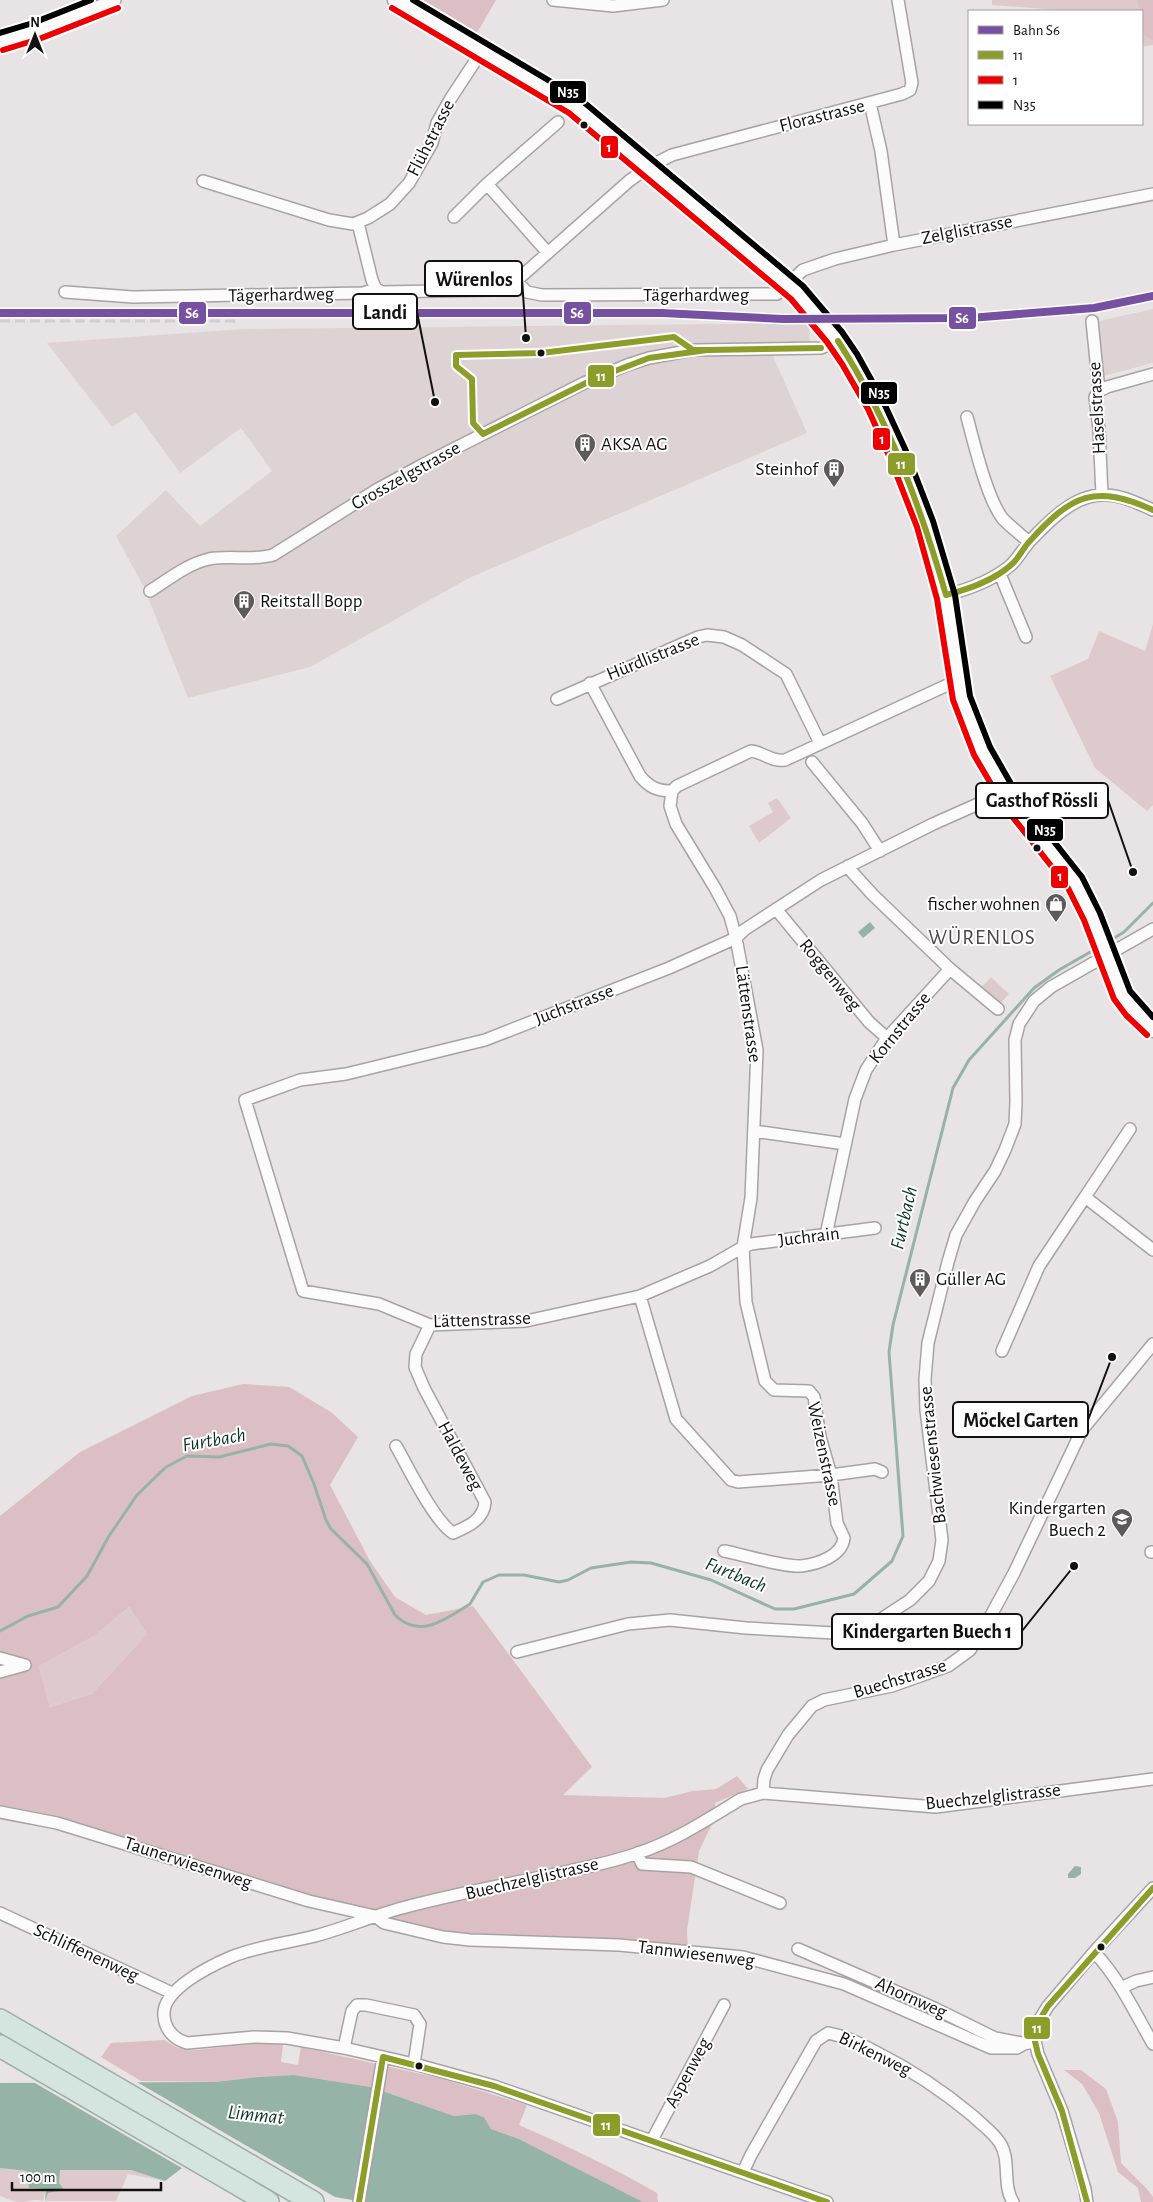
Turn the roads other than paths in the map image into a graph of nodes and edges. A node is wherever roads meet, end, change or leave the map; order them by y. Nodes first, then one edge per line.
1 (115, 0) edge
2 (396, 0) edge
3 (553, 0) edge
4 (663, 0) edge
5 (898, 0) edge
6 (0, 42) edge
7 (474, 62) dead end
8 (870, 103) junction
9 (558, 122) dead end
10 (647, 168) junction
11 (203, 181) dead end
12 (488, 184) junction
13 (1153, 194) edge
14 (454, 217) dead end
15 (358, 223) junction
16 (894, 245) junction
17 (548, 253) junction
18 (516, 281) junction
19 (786, 284) junction
20 (376, 289) junction
21 (65, 292) dead end
22 (1092, 321) dead end
23 (838, 341) junction
24 (1153, 374) edge
25 (1099, 392) junction
26 (967, 417) dead end
27 (1102, 495) junction
28 (1153, 510) edge
29 (1029, 542) junction
30 (1000, 574) junction
31 (150, 591) dead end
32 (946, 595) junction
33 (1026, 638) dead end
34 (956, 681) junction
35 (590, 684) junction
36 (557, 698) dead end
37 (820, 743) junction
38 (812, 762) dead end
39 (672, 791) junction
40 (1004, 792) junction
41 (880, 851) junction
42 (848, 866) junction
43 (776, 909) junction
44 (1153, 929) edge
45 (736, 938) junction
46 (1106, 949) junction
47 (950, 969) junction
48 (998, 1009) dead end
49 (1153, 1029) edge
50 (887, 1038) junction
51 (245, 1100) joint
52 (1130, 1129) dead end
53 (754, 1132) junction
54 (845, 1144) junction
55 (1085, 1197) junction
56 (875, 1228) dead end
57 (826, 1235) junction
58 (743, 1247) junction
59 (1153, 1250) edge
60 (640, 1296) junction
61 (430, 1326) junction
62 (1153, 1344) edge
63 (1002, 1351) dead end
64 (396, 1446) dead end
65 (882, 1472) dead end
66 (831, 1476) junction
67 (724, 1551) dead end
68 (517, 1652) dead end
69 (0, 1658) edge
70 (0, 1672) edge
71 (1153, 1779) edge
72 (762, 1793) junction
73 (0, 1812) edge
74 (637, 1853) junction
75 (1153, 1888) edge
76 (780, 1903) dead end
77 (0, 1913) edge
78 (375, 1916) junction
79 (798, 1949) dead end
80 (1094, 1952) junction
81 (1153, 1977) edge
82 (1121, 1988) junction
83 (172, 1994) junction
84 (724, 2005) dead end
85 (0, 2020) edge
86 (1029, 2043) junction
87 (1153, 2044) edge
88 (0, 2046) edge
89 (344, 2048) junction
90 (383, 2057) junction
91 (414, 2064) junction
92 (652, 2140) junction
93 (743, 2172) junction
94 (266, 2200) edge
95 (311, 2201) edge
96 (359, 2202) edge
97 (827, 2202) edge
98 (1013, 2202) edge
99 (1087, 2202) edge

1 - 6 street
2 - 10 main road
3 - 4 street
5 - 8 street, Florastrasse
7 - 15 street, Flühstrasse
8 - 10 street, Florastrasse
8 - 16 street
9 - 12 street
10 - 17 street, Florastrasse
10 - 19 main road
11 - 15 street
12 - 14 street
12 - 17 street
13 - 16 street, Zelglistrasse
15 - 20 street
16 - 19 street, Zelglistrasse
17 - 18 street, Florastrasse
18 - 19 street, Tägerhardweg
18 - 20 street, Tägerhardweg
19 - 23 main road
20 - 21 street, Tägerhardweg
22 - 25 street, Haselstrasse
23 - 31 street, Grosszelgstrasse
23 - 32 main road
24 - 25 street
25 - 27 street, Haselstrasse
26 - 29 street
27 - 28 street
27 - 29 street
29 - 30 street
30 - 32 street
30 - 33 street
32 - 34 main road
34 - 37 street
34 - 40 main road
35 - 36 street, Hürdlistrasse
35 - 37 street, Hürdlistrasse
35 - 39 street
37 - 39 street
38 - 41 street
39 - 45 street, Lättenstrasse
40 - 41 street, Juchstrasse
40 - 46 main road
41 - 42 street, Juchstrasse
42 - 43 street, Juchstrasse
42 - 47 street
43 - 45 street, Juchstrasse
43 - 50 street, Roggenweg
44 - 46 street, Bachwiesenstrasse
45 - 51 street, Juchstrasse
45 - 53 street, Lättenstrasse
46 - 49 main road
46 - 68 street, Bachwiesenstrasse
47 - 48 street
47 - 50 street, Kornstrasse
50 - 54 street, Kornstrasse
51 - 61 street, Lättenstrasse
52 - 55 street
53 - 54 street
53 - 58 street, Lättenstrasse
54 - 57 street, Kornstrasse
55 - 59 street
55 - 63 street
56 - 57 street, Juchrain
57 - 58 street, Juchrain
58 - 60 street, Lättenstrasse
58 - 66 street, Weizenstrasse
60 - 61 street, Lättenstrasse
60 - 66 street
61 - 64 street, Haldeweg
62 - 72 street, Buechstrasse
65 - 66 street
66 - 67 street, Weizenstrasse
69 - 70 street
71 - 72 street, Buechzelglistrasse
72 - 74 street, Buechzelglistrasse
73 - 78 street, Taunerwiesenweg
74 - 76 street
74 - 78 street, Buechzelglistrasse
75 - 80 street
77 - 83 street, Schliffenenweg
78 - 83 street, Buechzelglistrasse
78 - 86 street, Tannwiesenweg
79 - 86 street, Ahornweg
80 - 82 street
80 - 86 street
81 - 82 street
82 - 87 street
83 - 89 street
84 - 92 street, Aspenweg
85 - 95 highway
86 - 99 street
88 - 94 highway
89 - 90 street
89 - 91 street
90 - 91 street
90 - 96 street
91 - 92 street
92 - 93 street
93 - 97 street
93 - 98 street, Birkenweg

